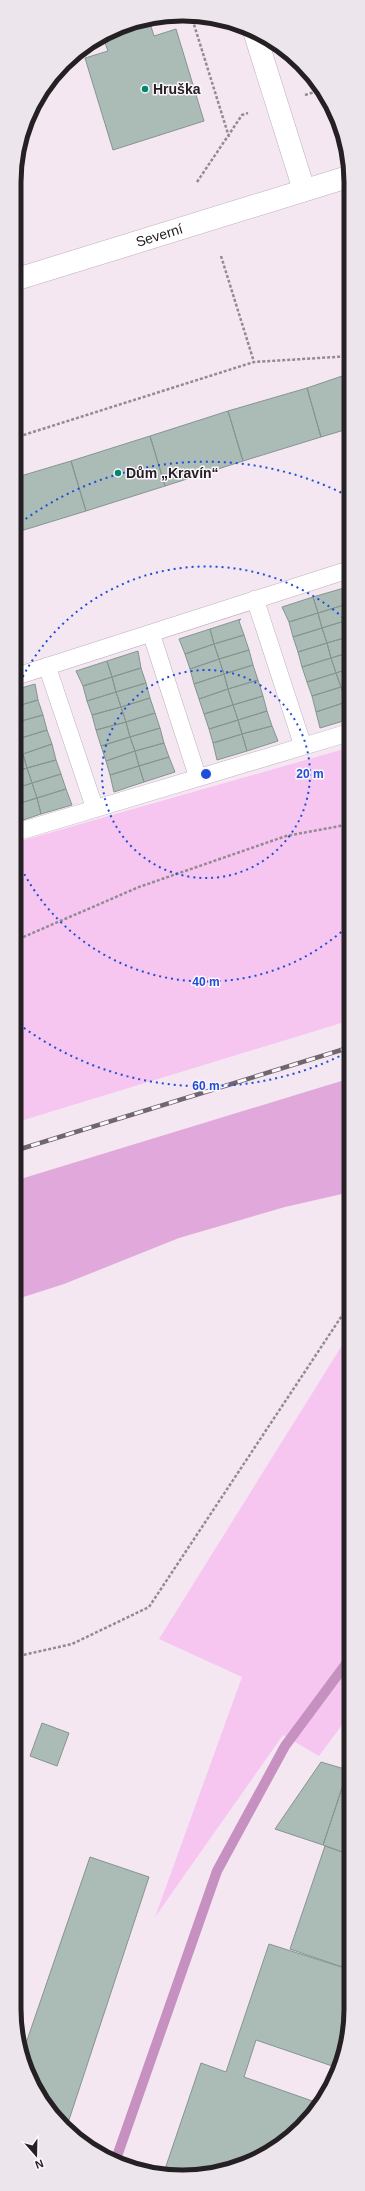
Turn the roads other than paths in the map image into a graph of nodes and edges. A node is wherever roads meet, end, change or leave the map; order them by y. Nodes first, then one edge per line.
1 (257, 40) edge
2 (344, 178) edge
3 (304, 190) junction
4 (21, 278) edge
5 (344, 571) edge
6 (255, 599) junction
7 (151, 633) junction
8 (47, 666) junction
9 (21, 675) edge
10 (344, 734) edge
11 (303, 746) junction
12 (198, 778) junction
13 (95, 809) junction
14 (21, 831) edge

1 - 3 street
2 - 3 street, Severní
3 - 4 street, Severní
5 - 6 lane
6 - 7 lane
6 - 11 lane
7 - 8 lane
7 - 12 lane
8 - 9 lane
8 - 13 lane
10 - 11 lane
11 - 12 lane
12 - 13 lane
13 - 14 lane

